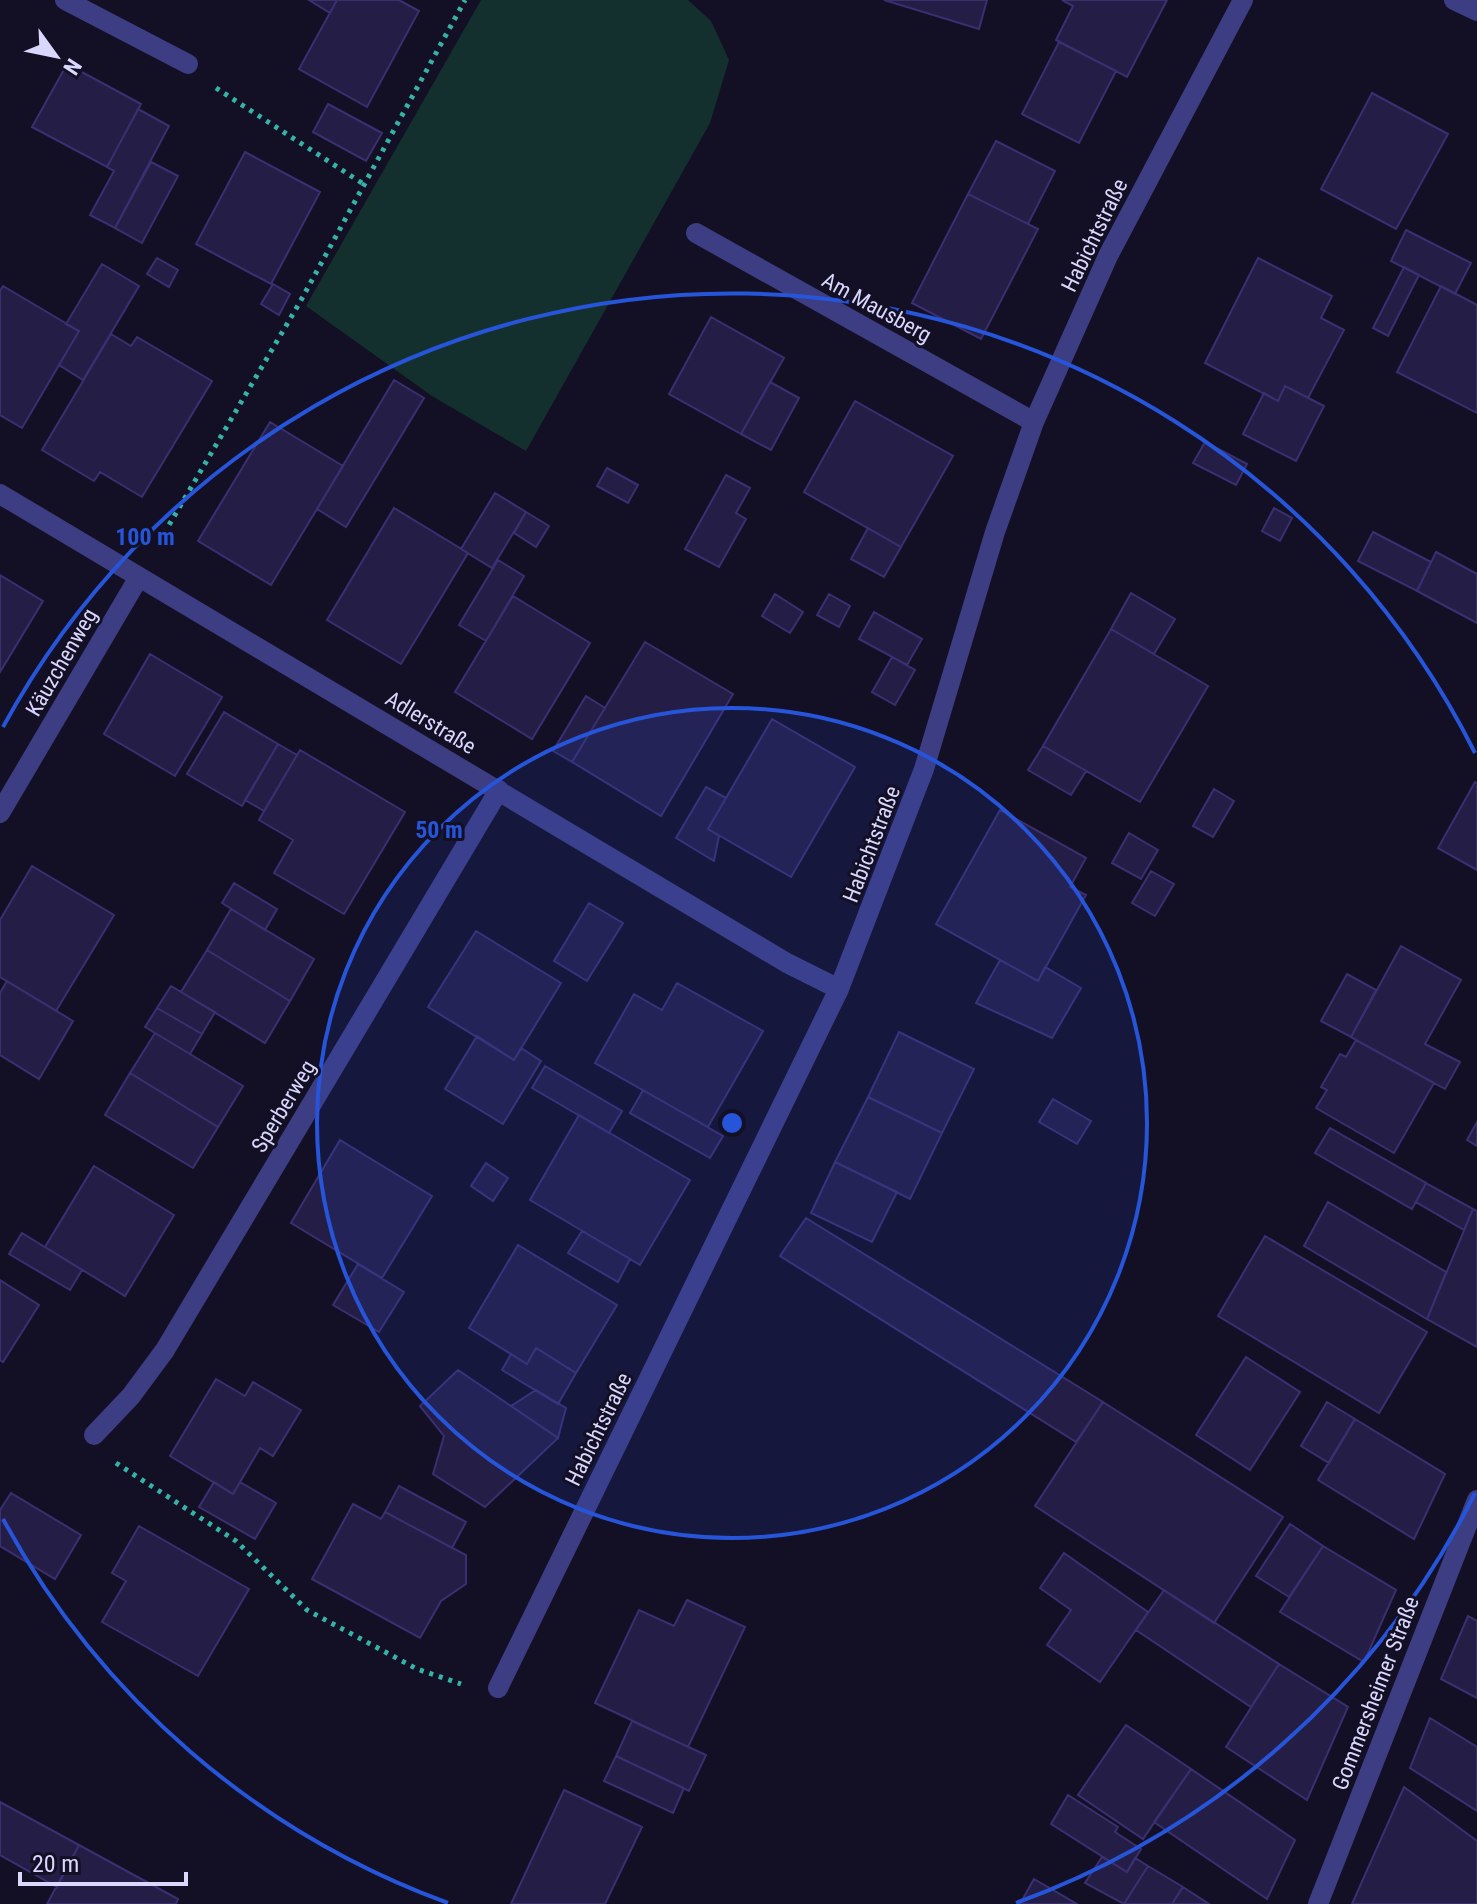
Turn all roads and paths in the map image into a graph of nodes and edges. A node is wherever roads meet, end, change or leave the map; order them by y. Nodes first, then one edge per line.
1 (65, 0) edge
2 (465, 0) edge
3 (1243, 0) edge
4 (1454, 0) edge
5 (1477, 11) edge
6 (188, 64) joint
7 (365, 185) junction
8 (696, 233) dead end
9 (1034, 422) junction
10 (0, 494) edge
11 (139, 577) junction
12 (499, 790) junction
13 (0, 813) edge
14 (839, 989) junction
15 (94, 1435) joint
16 (1477, 1500) edge
17 (498, 1688) joint
18 (1318, 1904) edge

1 - 6 street
2 - 7 path
3 - 9 street, Habichtstraße
4 - 5 street
6 - 7 path
7 - 11 path
8 - 9 street, Am Mausberg
9 - 14 street, Habichtstraße
10 - 11 street, Adlerstraße
11 - 12 street, Adlerstraße
11 - 13 street, Käuzchenweg
12 - 14 street, Adlerstraße
12 - 15 street, Sperberweg
14 - 17 street, Habichtstraße
15 - 17 path
16 - 18 street, Gommersheimer Straße

